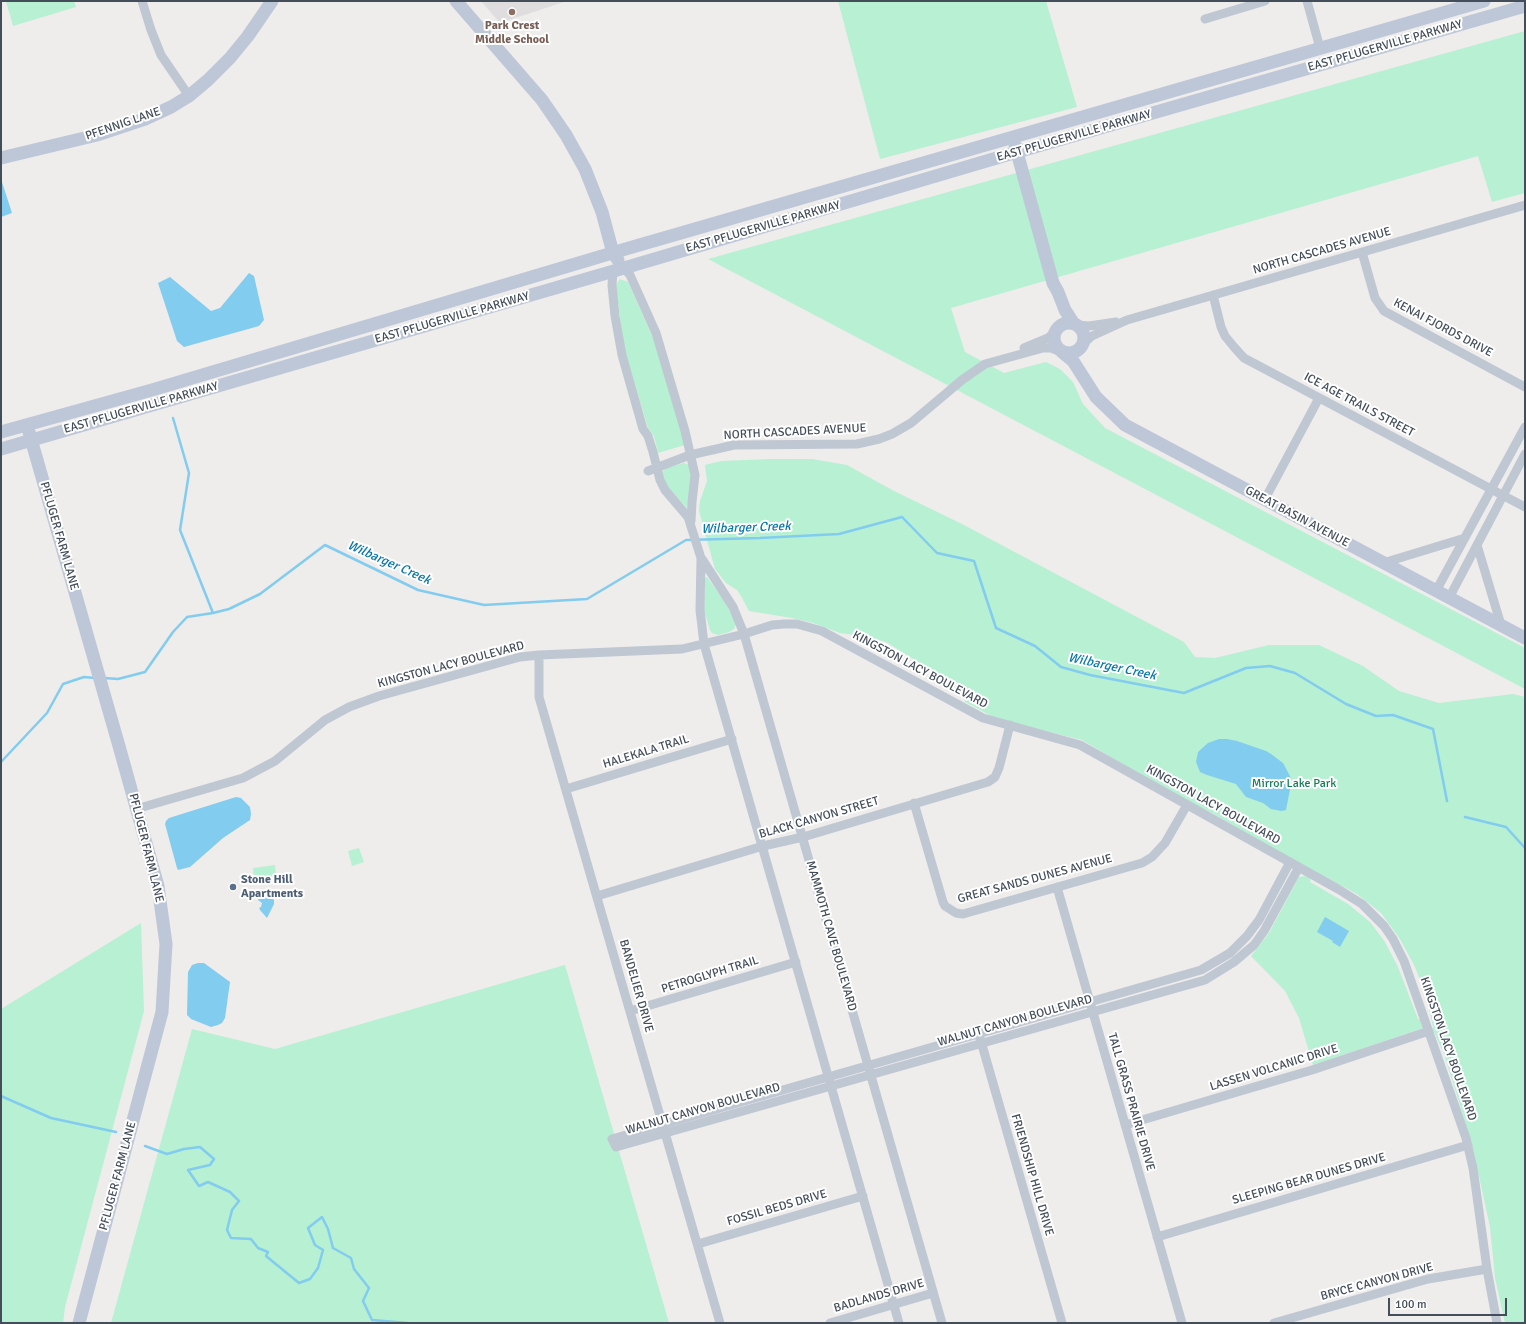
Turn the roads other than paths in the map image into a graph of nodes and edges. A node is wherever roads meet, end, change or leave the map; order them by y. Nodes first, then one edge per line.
1 (142, 1) edge
2 (272, 1) edge
3 (456, 1) edge
4 (1265, 1) edge
5 (1307, 1) edge
6 (1484, 1) edge
7 (1525, 6) edge
8 (1205, 19) dead end
9 (1320, 48) junction
10 (189, 96) junction
11 (1013, 137) junction
12 (1017, 152) junction
13 (1, 158) edge
14 (1525, 205) edge
15 (1362, 252) junction
16 (613, 253) junction
17 (618, 270) junction
18 (1053, 283) junction
19 (1213, 295) junction
20 (1125, 321) junction
21 (1076, 324) junction
22 (1056, 330) junction
23 (316, 340) junction
24 (1082, 346) junction
25 (1061, 351) junction
26 (321, 356) junction
27 (994, 362) junction
28 (1083, 378) junction
29 (1525, 387) edge
30 (1319, 398) junction
31 (27, 425) junction
32 (1525, 427) edge
33 (1, 432) edge
34 (31, 440) junction
35 (1, 448) edge
36 (1525, 454) edge
37 (690, 455) junction
38 (657, 467) junction
39 (648, 471) dead end
40 (1491, 489) junction
41 (1503, 496) junction
42 (1264, 499) junction
43 (1525, 507) edge
44 (691, 525) junction
45 (1465, 538) junction
46 (1477, 544) junction
47 (701, 558) junction
48 (1383, 563) junction
49 (1436, 591) junction
50 (1449, 598) junction
51 (1501, 625) junction
52 (744, 634) junction
53 (1525, 638) edge
54 (704, 644) junction
55 (539, 655) junction
56 (1010, 726) junction
57 (732, 739) junction
58 (566, 789) junction
59 (914, 803) junction
60 (1187, 805) junction
61 (136, 809) junction
62 (802, 837) junction
63 (763, 846) junction
64 (1290, 862) junction
65 (1299, 867) junction
66 (1057, 887) junction
67 (597, 896) junction
68 (796, 962) junction
69 (1091, 1007) junction
70 (630, 1011) junction
71 (1429, 1031) junction
72 (980, 1038) junction
73 (868, 1065) junction
74 (871, 1075) junction
75 (828, 1076) junction
76 (831, 1086) junction
77 (1125, 1125) junction
78 (664, 1128) junction
79 (1468, 1145) junction
80 (863, 1196) junction
81 (1157, 1237) junction
82 (698, 1244) junction
83 (1487, 1269) junction
84 (933, 1292) junction
85 (894, 1304) junction
86 (79, 1323) edge
87 (720, 1323) edge
88 (830, 1323) edge
89 (899, 1323) edge
90 (942, 1323) edge
91 (1062, 1323) edge
92 (1182, 1323) edge
93 (1274, 1323) edge
94 (1497, 1323) edge

1 - 10 street
2 - 10 main road, PFENNIG LANE
3 - 16 main road, MAMMOTH CAVE BOULEVARD
4 - 8 street
5 - 9 street
6 - 9 main road, EAST PFLUGERVILLE PARKWAY
7 - 12 main road, EAST PFLUGERVILLE PARKWAY
9 - 11 main road, EAST PFLUGERVILLE PARKWAY
10 - 13 main road, PFENNIG LANE
11 - 12 main road
11 - 16 main road, EAST PFLUGERVILLE PARKWAY
12 - 17 main road, EAST PFLUGERVILLE PARKWAY
12 - 18 main road
14 - 15 street, NORTH CASCADES AVENUE
15 - 19 street, NORTH CASCADES AVENUE
15 - 29 street, KENAI FJORDS DRIVE
16 - 17 main road, MAMMOTH CAVE BOULEVARD
16 - 23 main road, EAST PFLUGERVILLE PARKWAY
17 - 26 main road, EAST PFLUGERVILLE PARKWAY
17 - 37 street, MAMMOTH CAVE BOULEVARD
17 - 38 street, MAMMOTH CAVE BOULEVARD
18 - 21 main road
18 - 22 main road
19 - 20 street, NORTH CASCADES AVENUE
19 - 30 street, ICE AGE TRAILS STREET
20 - 21 street, NORTH CASCADES AVENUE
20 - 24 street, NORTH CASCADES AVENUE
21 - 22 main road
21 - 24 main road
22 - 25 main road
22 - 27 street
23 - 26 street
23 - 31 main road, EAST PFLUGERVILLE PARKWAY
24 - 25 main road
24 - 28 main road, GREAT BASIN AVENUE
25 - 27 street
25 - 28 main road, GREAT BASIN AVENUE
26 - 34 main road, EAST PFLUGERVILLE PARKWAY
27 - 37 street, NORTH CASCADES AVENUE
28 - 42 main road, GREAT BASIN AVENUE
30 - 40 street, ICE AGE TRAILS STREET
30 - 42 street
31 - 33 main road, EAST PFLUGERVILLE PARKWAY
31 - 34 main road, PFLUGER FARM LANE
32 - 40 street
34 - 35 main road, EAST PFLUGERVILLE PARKWAY
34 - 61 main road, PFLUGER FARM LANE
36 - 41 street
37 - 38 street, NORTH CASCADES AVENUE
37 - 44 street, MAMMOTH CAVE BOULEVARD
38 - 39 street, NORTH CASCADES AVENUE
38 - 44 street, MAMMOTH CAVE BOULEVARD
40 - 41 street, ICE AGE TRAILS STREET
40 - 45 street
41 - 43 street, ICE AGE TRAILS STREET
41 - 46 street
42 - 48 main road, GREAT BASIN AVENUE
44 - 47 street, MAMMOTH CAVE BOULEVARD
45 - 48 street
45 - 49 street
46 - 50 street
46 - 51 street
47 - 52 street, MAMMOTH CAVE BOULEVARD
47 - 54 street, MAMMOTH CAVE BOULEVARD
48 - 49 main road, GREAT BASIN AVENUE
49 - 50 main road, GREAT BASIN AVENUE
50 - 51 main road, GREAT BASIN AVENUE
51 - 53 main road, GREAT BASIN AVENUE
52 - 54 street, KINGSTON LACY BOULEVARD
52 - 56 street, KINGSTON LACY BOULEVARD
52 - 62 street, MAMMOTH CAVE BOULEVARD
54 - 55 street, KINGSTON LACY BOULEVARD
54 - 57 street, MAMMOTH CAVE BOULEVARD
55 - 58 street, BANDELIER DRIVE
55 - 61 street, KINGSTON LACY BOULEVARD
56 - 59 street, BLACK CANYON STREET
56 - 60 street, KINGSTON LACY BOULEVARD
57 - 58 street, HALEKALA TRAIL
57 - 63 street, MAMMOTH CAVE BOULEVARD
58 - 67 street, BANDELIER DRIVE
59 - 62 street, BLACK CANYON STREET
59 - 66 street, GREAT SANDS DUNES AVENUE
60 - 64 street, KINGSTON LACY BOULEVARD
60 - 66 street, GREAT SANDS DUNES AVENUE
61 - 86 main road, PFLUGER FARM LANE
62 - 63 street, BLACK CANYON STREET
62 - 73 street, MAMMOTH CAVE BOULEVARD
63 - 67 street, BLACK CANYON STREET
63 - 68 street, MAMMOTH CAVE BOULEVARD
64 - 65 street, KINGSTON LACY BOULEVARD
64 - 69 street, WALNUT CANYON BOULEVARD
65 - 69 street, WALNUT CANYON BOULEVARD
65 - 71 street, KINGSTON LACY BOULEVARD
66 - 69 street, TALL GRASS PRAIRIE DRIVE
67 - 70 street, BANDELIER DRIVE
68 - 70 street, PETROGLYPH TRAIL
68 - 75 street, MAMMOTH CAVE BOULEVARD
69 - 72 street, WALNUT CANYON BOULEVARD
69 - 77 street, TALL GRASS PRAIRIE DRIVE
70 - 78 street, BANDELIER DRIVE
71 - 77 street, LASSEN VOLCANIC DRIVE
71 - 79 street, KINGSTON LACY BOULEVARD
72 - 73 street, WALNUT CANYON BOULEVARD
72 - 74 street, WALNUT CANYON BOULEVARD
72 - 91 street, FRIENDSHIP HILL DRIVE
73 - 74 street, MAMMOTH CAVE BOULEVARD
73 - 75 street, WALNUT CANYON BOULEVARD
74 - 76 street, WALNUT CANYON BOULEVARD
74 - 84 street, MAMMOTH CAVE BOULEVARD
75 - 76 street, MAMMOTH CAVE BOULEVARD
75 - 78 street, WALNUT CANYON BOULEVARD
76 - 78 street, WALNUT CANYON BOULEVARD
76 - 80 street, MAMMOTH CAVE BOULEVARD
77 - 81 street, TALL GRASS PRAIRIE DRIVE
78 - 78 street, WALNUT CANYON BOULEVARD
78 - 82 street, BANDELIER DRIVE
79 - 81 street, SLEEPING BEAR DUNES DRIVE
79 - 83 street, KINGSTON LACY BOULEVARD
80 - 82 street, FOSSIL BEDS DRIVE
80 - 85 street, MAMMOTH CAVE BOULEVARD
81 - 92 street, TALL GRASS PRAIRIE DRIVE
82 - 87 street, BANDELIER DRIVE
83 - 93 street, BRYCE CANYON DRIVE
83 - 94 street, KINGSTON LACY BOULEVARD
84 - 85 street, BADLANDS DRIVE
84 - 90 street, MAMMOTH CAVE BOULEVARD
85 - 88 street, BADLANDS DRIVE
85 - 89 street, MAMMOTH CAVE BOULEVARD

